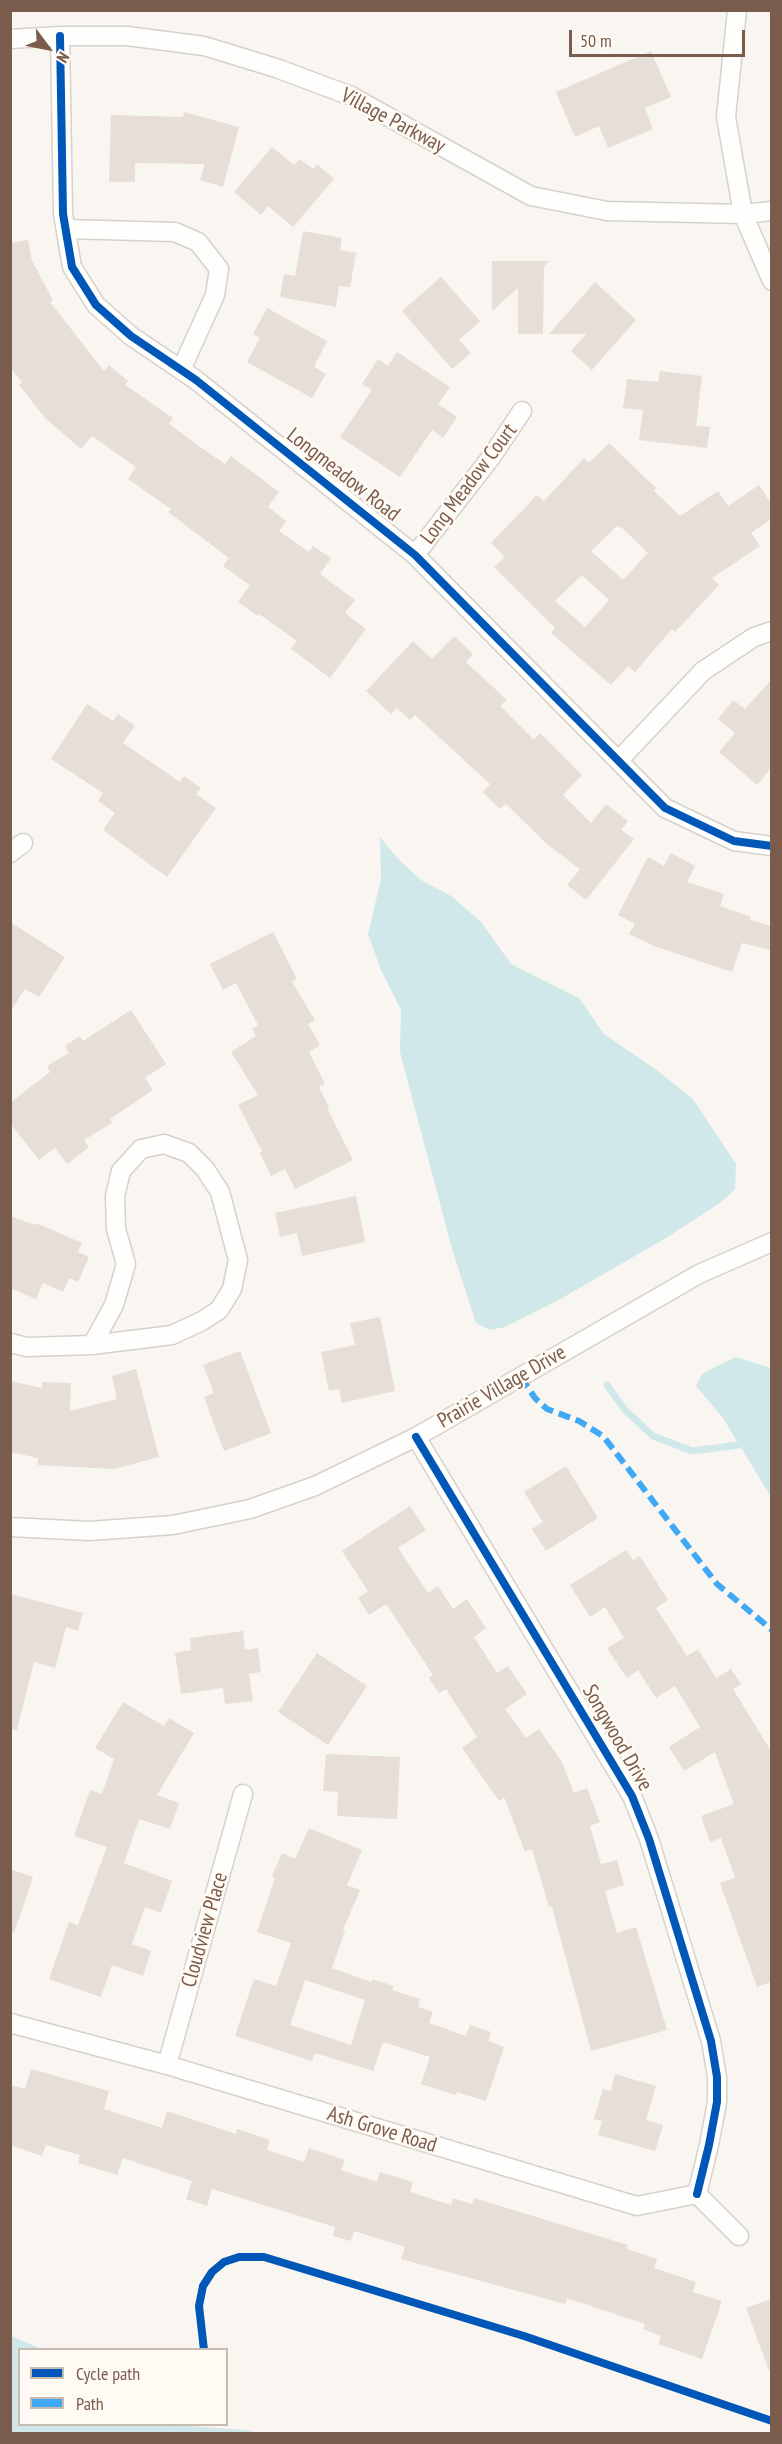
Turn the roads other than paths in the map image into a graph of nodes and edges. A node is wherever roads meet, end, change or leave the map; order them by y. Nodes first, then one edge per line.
1 (737, 10) edge
2 (60, 36) junction
3 (10, 39) edge
4 (771, 211) edge
5 (743, 214) junction
6 (66, 229) junction
7 (771, 281) edge
8 (181, 370) junction
9 (522, 411) dead end
10 (415, 555) junction
11 (771, 631) edge
12 (619, 760) junction
13 (771, 846) edge
14 (771, 1242) edge
15 (10, 1343) edge
16 (92, 1345) junction
17 (416, 1437) junction
18 (10, 1527) edge
19 (243, 1794) dead end
20 (10, 2023) edge
21 (167, 2066) junction
22 (697, 2194) junction
23 (739, 2236) dead end

1 - 5 street
2 - 3 street, Village Parkway
2 - 5 street, Village Parkway
2 - 6 street, Longmeadow Road
4 - 5 street, Village Parkway
5 - 7 street
6 - 8 street, Longmeadow Road
6 - 8 street
8 - 10 street, Longmeadow Road
9 - 10 street, Long Meadow Court
10 - 12 street, Longmeadow Road
11 - 12 street
12 - 13 street, Longmeadow Road
14 - 17 street, Prairie Village Drive
15 - 16 street
16 - 16 street
17 - 18 street, Prairie Village Drive
17 - 22 street, Songwood Drive
19 - 21 street, Cloudview Place
20 - 21 street, Ash Grove Road
21 - 22 street, Ash Grove Road
22 - 23 street

